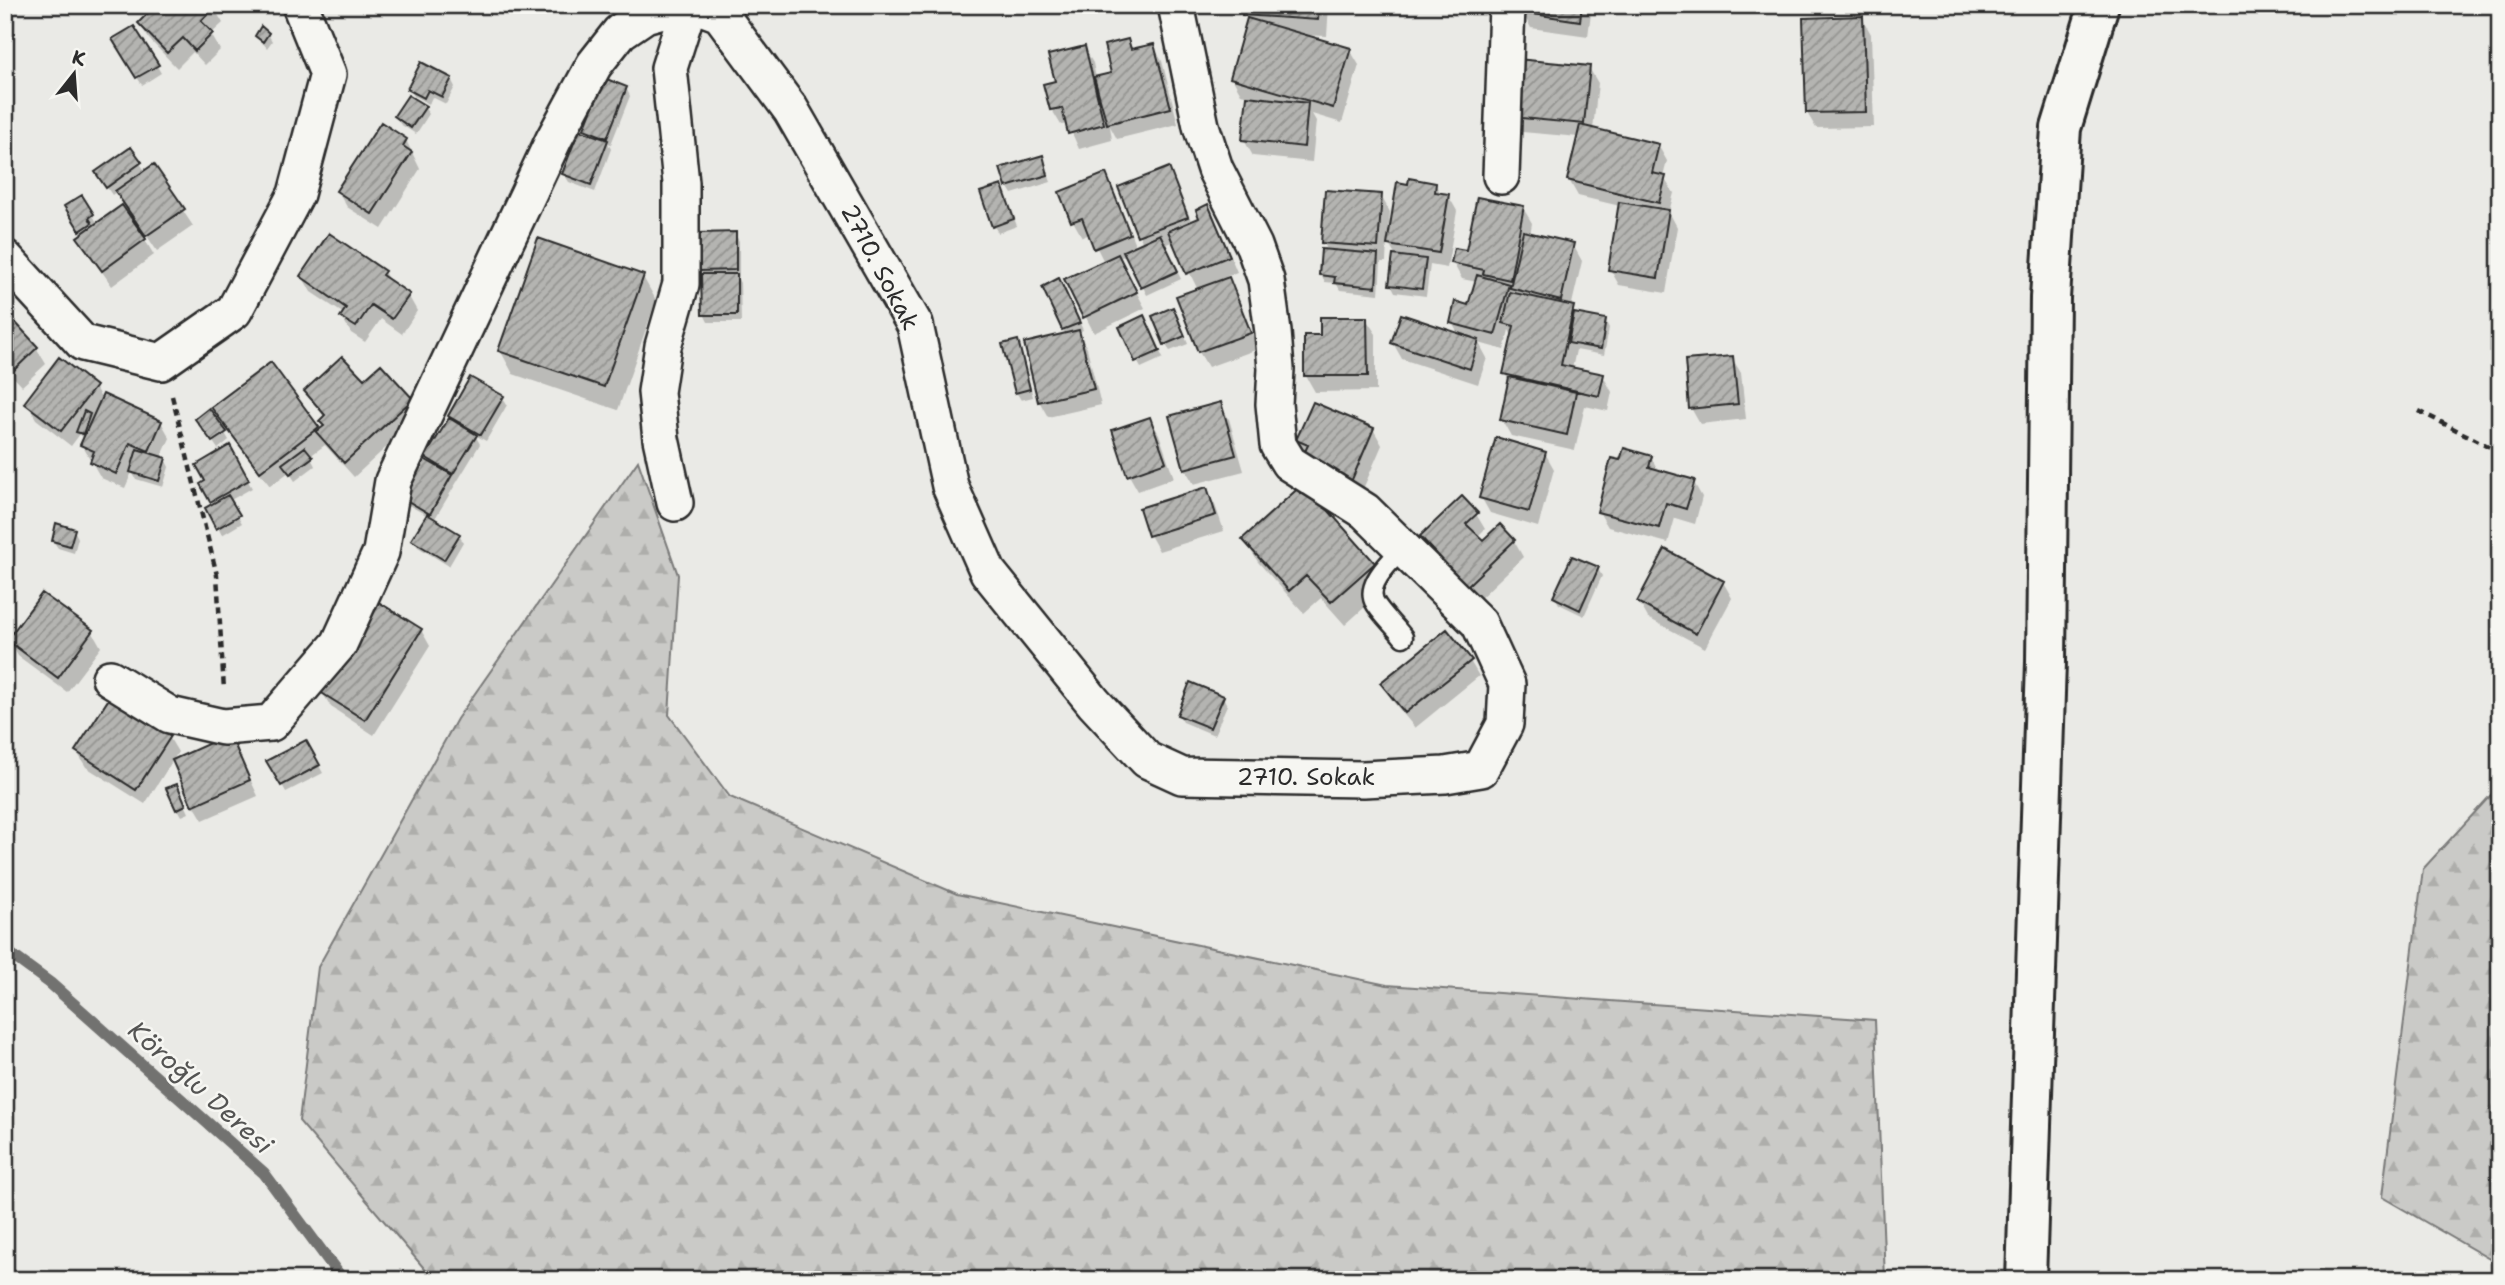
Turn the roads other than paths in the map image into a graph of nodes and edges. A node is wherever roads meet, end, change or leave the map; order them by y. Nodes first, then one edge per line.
1 (300, 5) edge
2 (681, 5) edge
3 (689, 5) edge
4 (696, 5) edge
5 (1176, 5) edge
6 (1507, 5) edge
7 (2099, 5) edge
8 (1501, 176) dead end
9 (5, 258) edge
10 (674, 503) dead end
11 (1403, 548) junction
12 (1404, 636) dead end
13 (110, 678) dead end
14 (2026, 1280) edge

1 - 9 street
2 - 13 street
3 - 10 street
4 - 11 street, 2710. Sokak
5 - 11 street, 2710. Sokak
6 - 8 street
7 - 14 main road
11 - 12 lane

